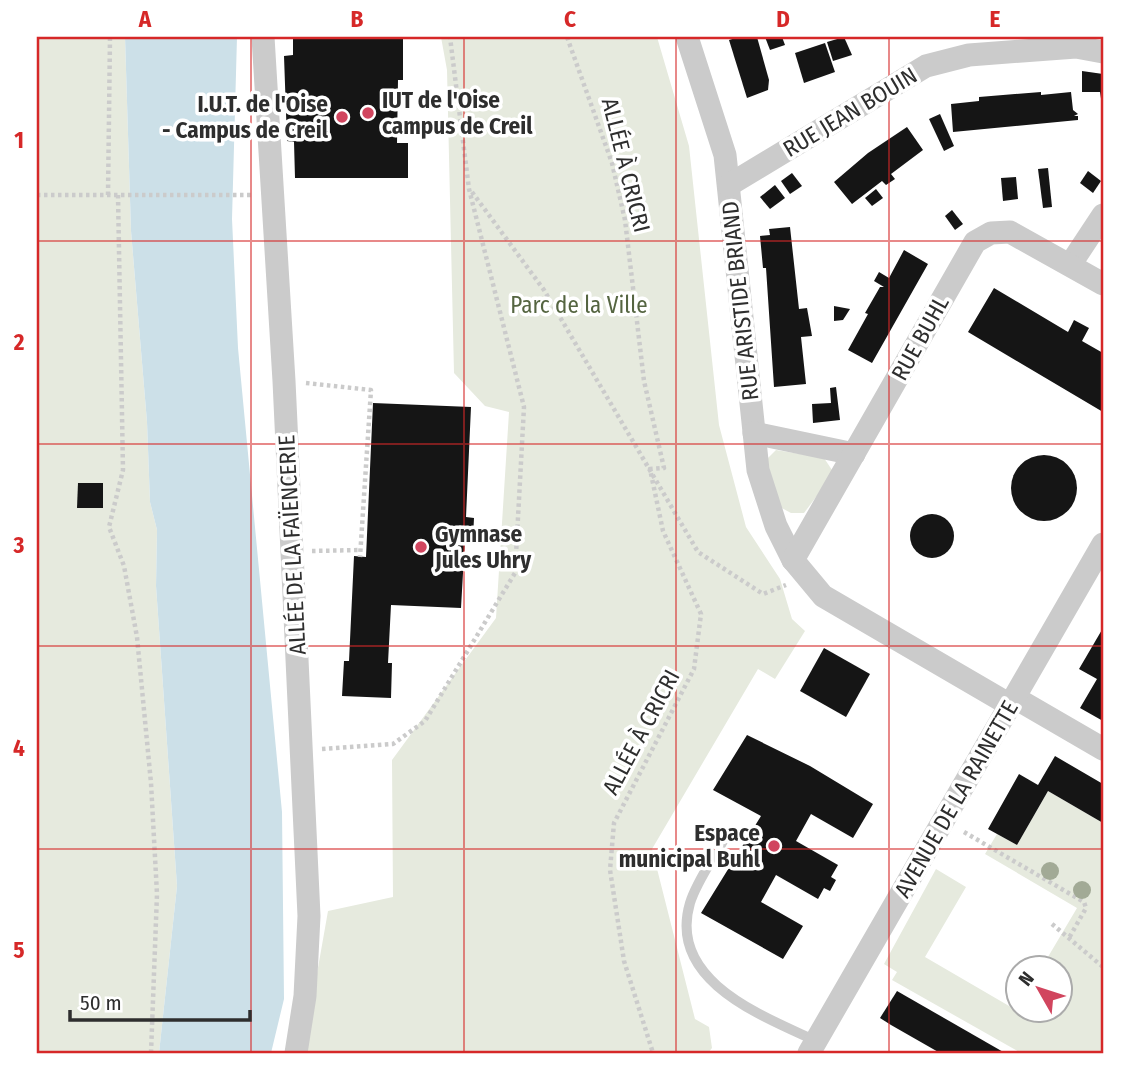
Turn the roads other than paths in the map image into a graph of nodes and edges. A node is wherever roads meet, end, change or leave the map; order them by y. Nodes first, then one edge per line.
1 (263, 37) edge
2 (692, 38) edge
3 (1103, 51) edge
4 (729, 185) junction
5 (1103, 215) edge
6 (1070, 265) junction
7 (1103, 284) edge
8 (754, 433) junction
9 (854, 454) junction
10 (1103, 544) edge
11 (799, 569) junction
12 (1012, 701) junction
13 (1103, 749) edge
14 (723, 841) dead end
15 (813, 1047) edge
16 (296, 1053) edge

1 - 16 street, ALLÉE DE LA FAÏENCERIE
2 - 4 street, RUE ARISTIDE BRIAND
3 - 4 street, RUE JEAN BOUIN
4 - 8 street, RUE ARISTIDE BRIAND
5 - 6 street
6 - 7 street, RUE BUHL
6 - 9 street, RUE BUHL
8 - 9 street
8 - 11 street, RUE ARISTIDE BRIAND
9 - 11 street, RUE BUHL
10 - 12 street, AVENUE DE LA RAINETTE
11 - 12 street
12 - 13 street
12 - 15 street, AVENUE DE LA RAINETTE
14 - 15 lane

